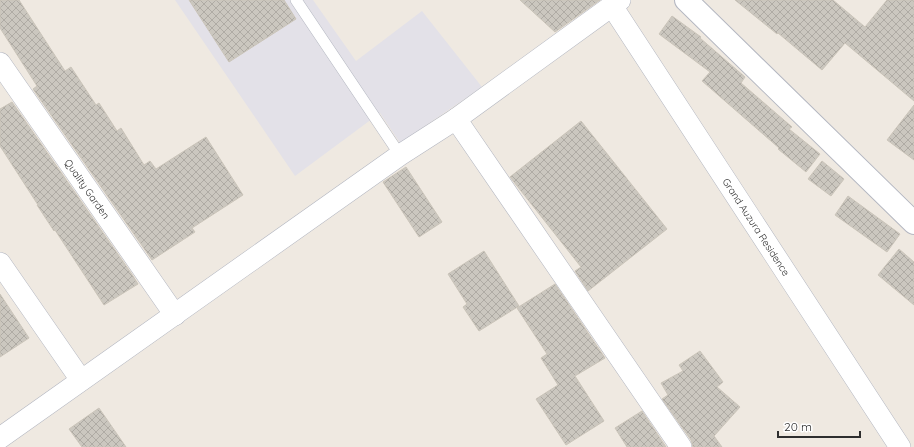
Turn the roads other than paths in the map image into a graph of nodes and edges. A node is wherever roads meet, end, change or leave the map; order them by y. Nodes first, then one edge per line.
1 (296, 0) edge
2 (686, 0) edge
3 (616, 3) edge
4 (0, 63) edge
5 (456, 119) junction
6 (400, 155) junction
7 (914, 223) edge
8 (0, 263) edge
9 (175, 315) junction
10 (82, 380) junction
11 (0, 438) edge
12 (681, 447) edge
13 (900, 447) edge

1 - 6 lane
2 - 7 main road
3 - 5 street
3 - 13 street, Grand Auzura Residence
4 - 9 street, Quality Garden
5 - 6 street
5 - 12 street
6 - 9 street
8 - 10 street
9 - 10 street
10 - 11 street

